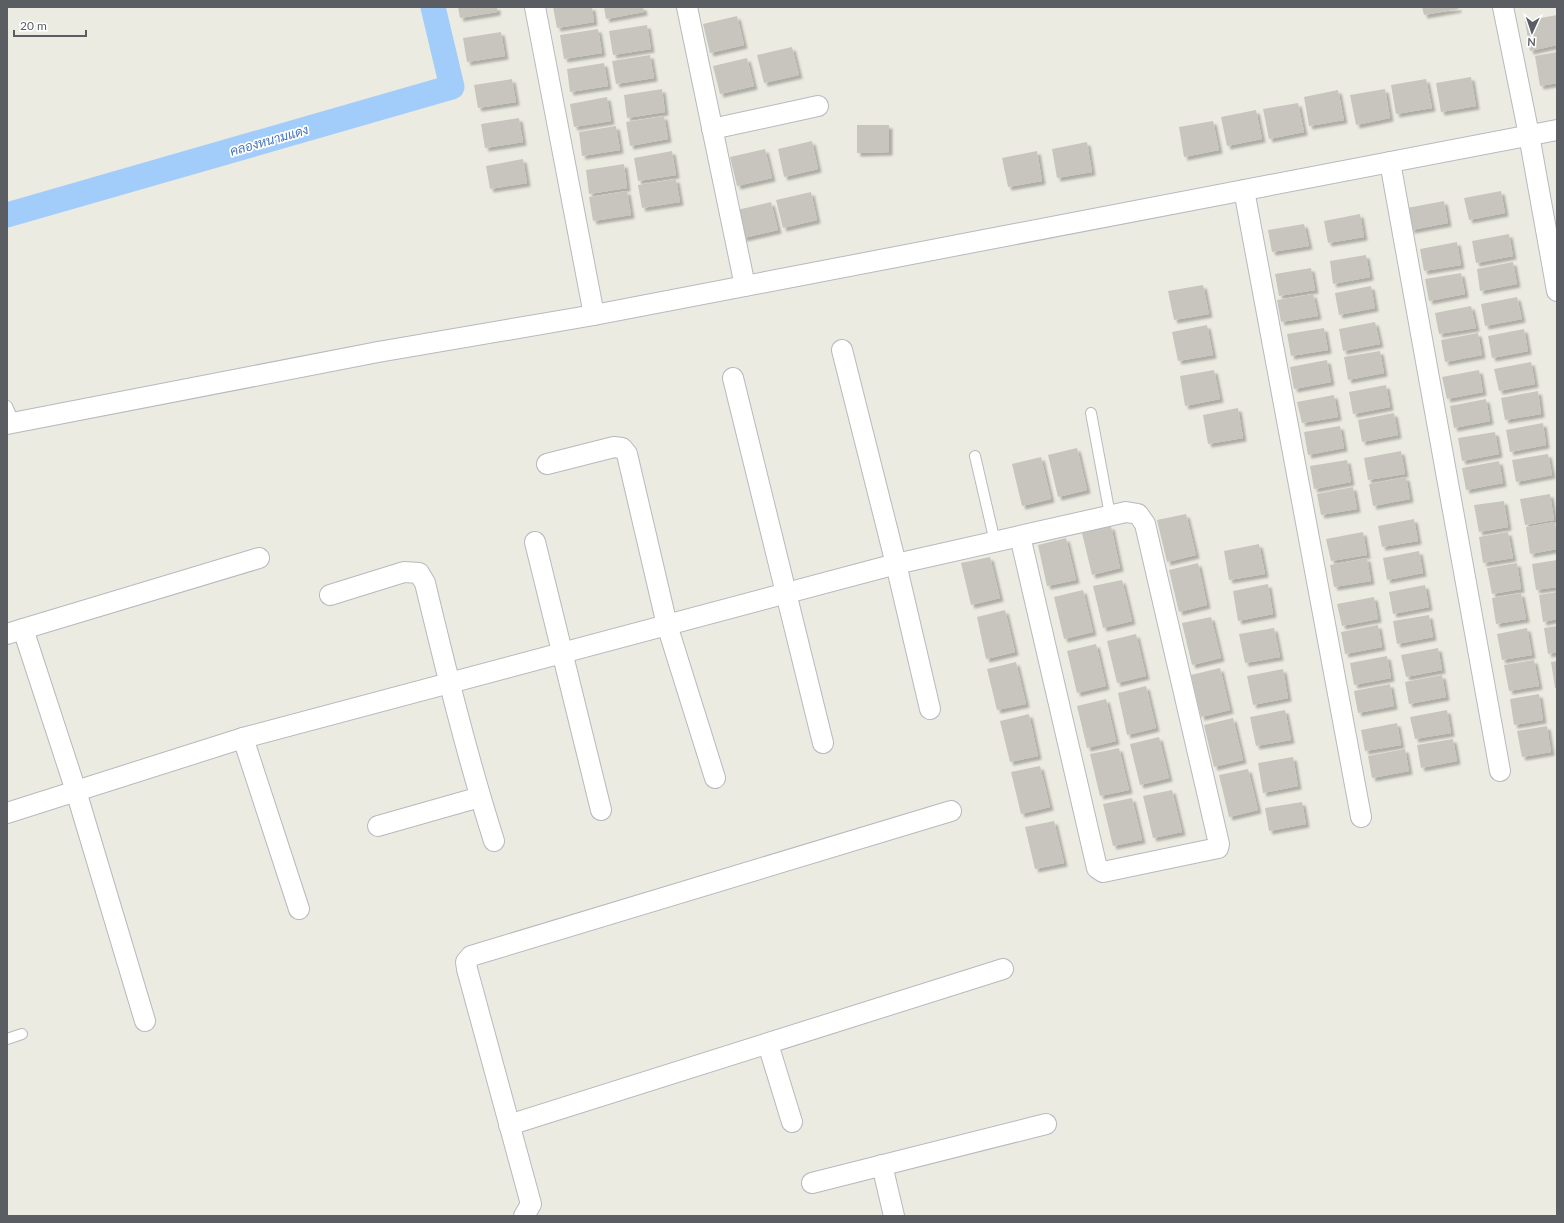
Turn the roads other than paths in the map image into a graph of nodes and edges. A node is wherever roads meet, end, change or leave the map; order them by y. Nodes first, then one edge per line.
1 (535, 7) edge
2 (687, 7) edge
3 (1503, 7) edge
4 (818, 106) dead end
5 (712, 129) junction
6 (1557, 130) edge
7 (1529, 136) junction
8 (1390, 162) junction
9 (1244, 190) junction
10 (745, 286) junction
11 (1557, 292) edge
12 (594, 315) junction
13 (842, 350) dead end
14 (733, 378) dead end
15 (1091, 413) dead end
16 (9, 417) edge
17 (975, 456) dead end
18 (547, 464) dead end
19 (1110, 515) junction
20 (1020, 536) junction
21 (535, 542) dead end
22 (995, 542) junction
23 (259, 558) dead end
24 (896, 564) junction
25 (786, 594) junction
26 (330, 595) dead end
27 (667, 626) junction
28 (15, 631) edge
29 (562, 653) junction
30 (450, 684) junction
31 (930, 709) dead end
32 (243, 738) junction
33 (823, 743) dead end
34 (1500, 771) dead end
35 (715, 778) dead end
36 (76, 791) junction
37 (480, 797) junction
38 (601, 810) dead end
39 (951, 811) dead end
40 (7, 813) edge
41 (1361, 817) dead end
42 (378, 826) dead end
43 (494, 841) dead end
44 (300, 909) dead end
45 (1003, 969) dead end
46 (145, 1021) dead end
47 (22, 1034) dead end
48 (7, 1039) edge
49 (768, 1044) junction
50 (792, 1122) dead end
51 (1046, 1124) dead end
52 (509, 1125) junction
53 (882, 1165) junction
54 (812, 1183) dead end
55 (524, 1216) edge
56 (894, 1216) edge

1 - 12 street
2 - 5 street
3 - 7 street
4 - 5 street
5 - 10 street
6 - 7 street
7 - 8 street
7 - 11 street
8 - 9 street
8 - 34 street
9 - 10 street
9 - 41 street
10 - 12 street
12 - 16 street
13 - 24 street
14 - 25 street
15 - 19 lane
17 - 22 lane
18 - 27 street
19 - 20 street
19 - 20 street
20 - 22 street
21 - 29 street
22 - 24 street
23 - 28 street
24 - 25 street
24 - 31 street
25 - 27 street
25 - 33 street
26 - 30 street
27 - 29 street
27 - 35 street
28 - 36 street
29 - 30 street
29 - 38 street
30 - 32 street
30 - 37 street
32 - 36 street
32 - 44 street
36 - 40 street
36 - 46 street
37 - 42 street
37 - 43 street
39 - 52 street
45 - 49 street
47 - 48 lane
49 - 50 street
49 - 52 street
51 - 53 street
52 - 55 street
53 - 54 street
53 - 56 street

